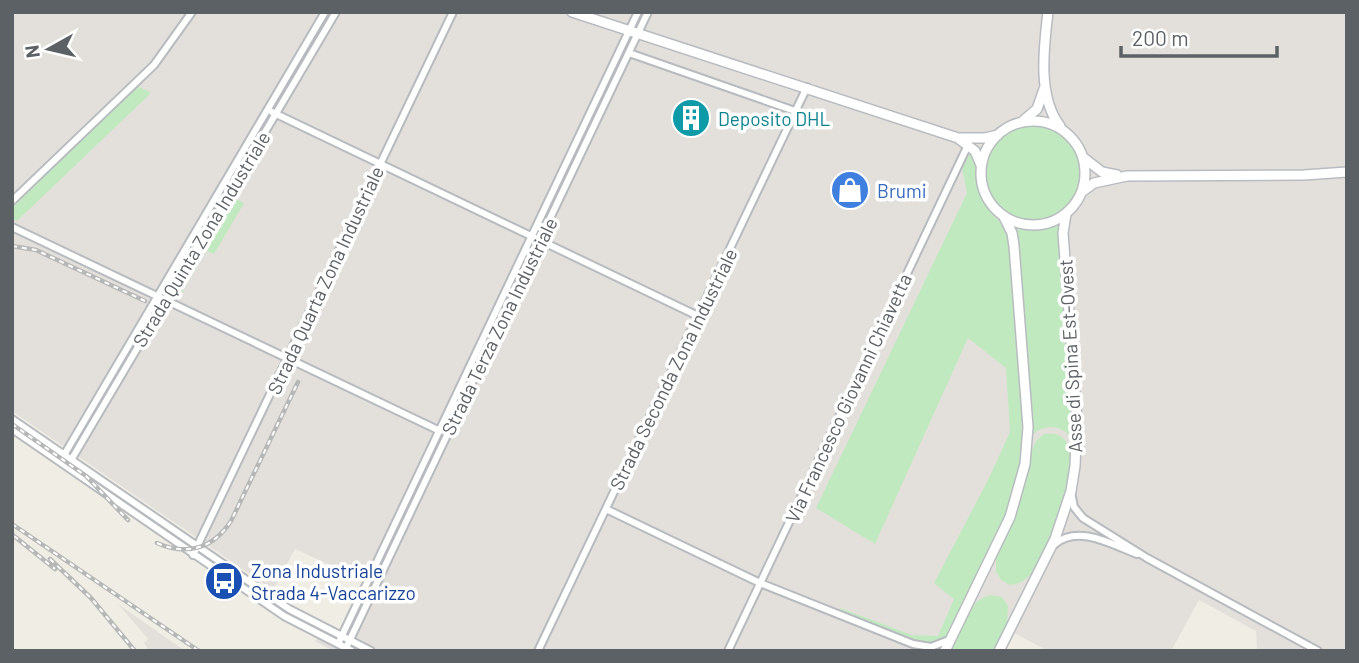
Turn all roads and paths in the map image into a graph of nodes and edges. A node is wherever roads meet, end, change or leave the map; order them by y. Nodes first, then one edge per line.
1 (192, 12) edge
2 (325, 12) edge
3 (336, 12) edge
4 (453, 12) edge
5 (572, 12) edge
6 (638, 12) edge
7 (648, 12) edge
8 (1048, 12) edge
9 (634, 32) junction
10 (628, 53) junction
11 (1046, 80) junction
12 (807, 88) junction
13 (596, 101) junction
14 (603, 106) junction
15 (267, 110) junction
16 (795, 111) junction
17 (275, 114) junction
18 (1019, 123) junction
19 (1062, 129) junction
20 (998, 135) junction
21 (958, 138) junction
22 (249, 140) junction
23 (257, 145) junction
24 (968, 145) junction
25 (1083, 157) junction
26 (380, 164) junction
27 (982, 167) junction
28 (1347, 172) edge
29 (1127, 176) junction
30 (1083, 191) junction
31 (12, 201) edge
32 (1066, 214) junction
33 (1004, 217) junction
34 (12, 227) edge
35 (532, 237) junction
36 (541, 241) junction
37 (158, 296) junction
38 (166, 300) junction
39 (698, 316) junction
40 (490, 324) junction
41 (499, 328) junction
42 (288, 359) junction
43 (106, 383) junction
44 (114, 388) junction
45 (12, 419) edge
46 (12, 429) edge
47 (439, 431) junction
48 (447, 435) junction
49 (427, 457) junction
50 (62, 459) junction
51 (71, 460) junction
52 (435, 461) junction
53 (67, 467) junction
54 (1071, 491) junction
55 (606, 509) junction
56 (157, 519) junction
57 (152, 526) junction
58 (172, 529) junction
59 (167, 536) junction
60 (196, 551) junction
61 (1046, 557) junction
62 (1147, 558) junction
63 (374, 569) junction
64 (382, 573) junction
65 (760, 583) junction
66 (252, 584) junction
67 (247, 591) junction
68 (353, 614) junction
69 (360, 618) junction
70 (342, 637) junction
71 (951, 638) junction
72 (350, 640) junction
73 (338, 644) junction
74 (913, 644) junction
75 (349, 649) edge
76 (371, 651) edge
77 (538, 651) edge
78 (728, 651) edge
79 (923, 651) edge
80 (945, 651) edge
81 (999, 651) edge
82 (1318, 651) edge

1 - 31 street
2 - 15 street, Strada Quinta Zona Industriale
3 - 17 street, Strada Quinta Zona Industriale
4 - 26 street, Strada Quarta Zona Industriale
5 - 9 main road
6 - 9 street, Strada Terza Zona Industriale
7 - 9 street, Strada Terza Zona Industriale
8 - 11 main road
9 - 10 street, Strada Terza Zona Industriale
9 - 12 main road
9 - 13 street, Strada Terza Zona Industriale
10 - 14 street, Strada Terza Zona Industriale
10 - 16 street
11 - 18 main road
11 - 19 main road
12 - 16 street, Strada Seconda Zona Industriale
12 - 21 main road
13 - 14 street
13 - 35 street, Strada Terza Zona Industriale
14 - 36 street, Strada Terza Zona Industriale
15 - 17 street
15 - 22 street, Strada Quinta Zona Industriale
16 - 39 street, Strada Seconda Zona Industriale
17 - 23 street, Strada Quinta Zona Industriale
17 - 26 street
18 - 19 main road
18 - 20 main road
19 - 25 main road
20 - 21 main road
20 - 27 main road
21 - 24 main road
22 - 23 street
22 - 37 street, Strada Quinta Zona Industriale
23 - 38 street, Strada Quinta Zona Industriale
24 - 27 main road
24 - 65 street, Via Francesco Giovanni Chiavetta
25 - 29 main road
25 - 30 main road
26 - 35 street
26 - 42 street, Strada Quarta Zona Industriale
27 - 33 main road
28 - 29 main road
29 - 30 main road
30 - 32 main road
32 - 33 main road
32 - 54 main road, Asse di Spina Est-Ovest
33 - 71 main road
34 - 37 street
35 - 36 street
35 - 40 street, Strada Terza Zona Industriale
36 - 39 street
36 - 41 street, Strada Terza Zona Industriale
37 - 38 street
37 - 43 street, Strada Quinta Zona Industriale
38 - 42 street
38 - 44 street, Strada Quinta Zona Industriale
39 - 55 street, Strada Seconda Zona Industriale
40 - 41 street
40 - 47 street, Strada Terza Zona Industriale
41 - 48 street, Strada Terza Zona Industriale
42 - 47 street
42 - 60 street, Strada Quarta Zona Industriale
43 - 44 street
43 - 50 street, Strada Quinta Zona Industriale
44 - 51 street, Strada Quinta Zona Industriale
45 - 50 street
46 - 50 street
47 - 48 street
47 - 49 street, Strada Terza Zona Industriale
48 - 52 street, Strada Terza Zona Industriale
49 - 52 street
49 - 63 street, Strada Terza Zona Industriale
50 - 51 street
50 - 53 street
51 - 53 street, Strada Quinta Zona Industriale
51 - 56 street
52 - 64 street, Strada Terza Zona Industriale
53 - 57 street
54 - 61 main road, Asse di Spina Est-Ovest
54 - 62 street
55 - 65 street
55 - 77 street, Strada Seconda Zona Industriale
56 - 57 street
56 - 58 street
57 - 59 street
58 - 59 street
58 - 60 street
59 - 60 street
60 - 66 street
60 - 67 street
61 - 62 street
61 - 81 main road, Asse di Spina Est-Ovest
62 - 82 street
63 - 64 street
63 - 68 street, Strada Terza Zona Industriale
64 - 69 street, Strada Terza Zona Industriale
65 - 74 street
65 - 78 street, Via Francesco Giovanni Chiavetta
66 - 67 street
66 - 70 street
67 - 73 street
68 - 69 street
68 - 70 street, Strada Terza Zona Industriale
69 - 72 street, Strada Terza Zona Industriale
70 - 72 street
70 - 73 street, Strada Terza Zona Industriale
71 - 74 street
71 - 80 main road
72 - 75 street, Strada Terza Zona Industriale
72 - 76 street
73 - 75 street
74 - 79 street

